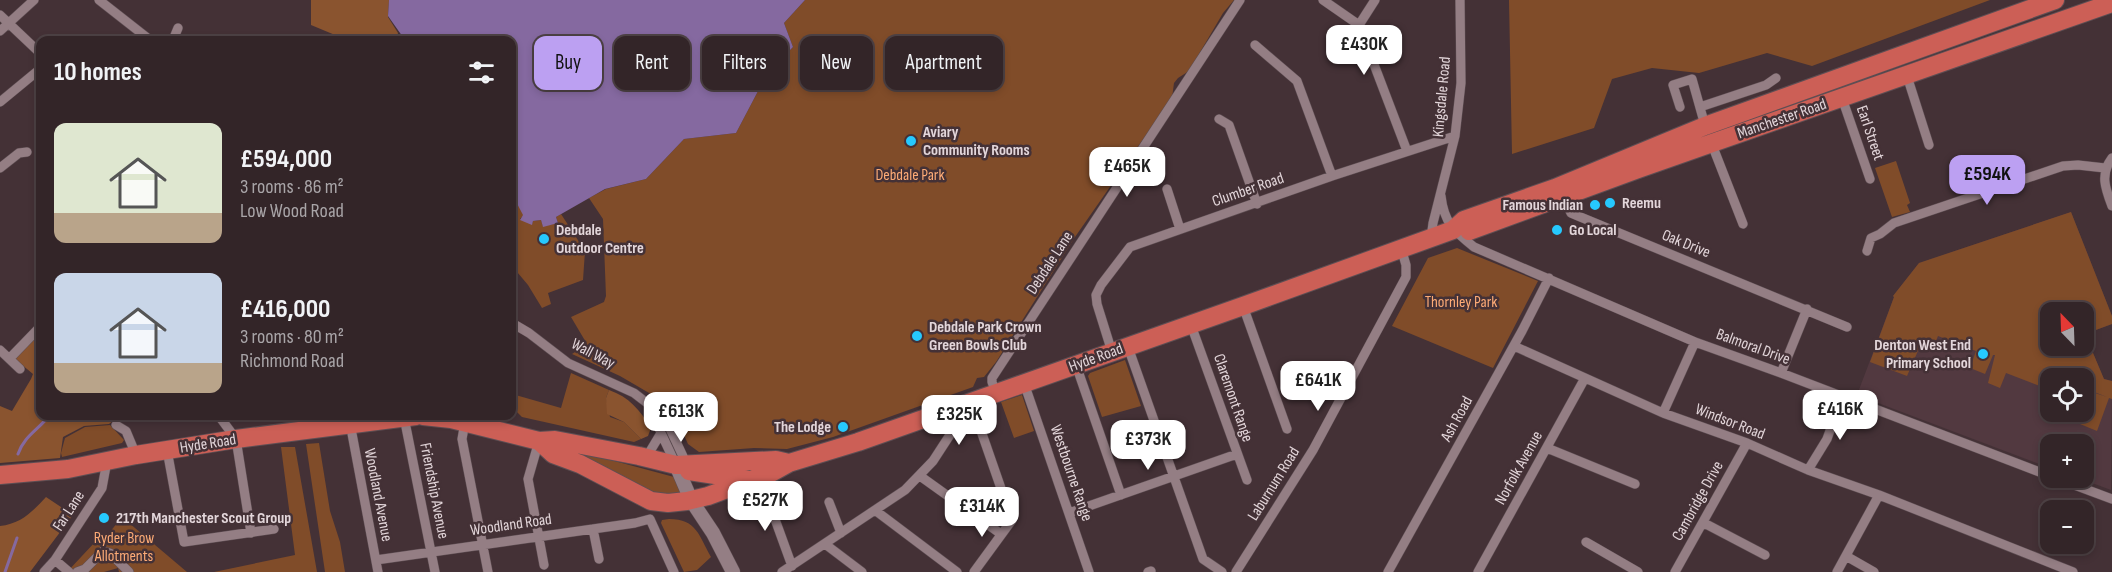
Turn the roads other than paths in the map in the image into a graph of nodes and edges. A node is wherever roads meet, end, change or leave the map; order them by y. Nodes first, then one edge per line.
1 (34, 0) edge
2 (99, 0) edge
3 (1240, 0) edge
4 (1323, 0) edge
5 (1376, 0) edge
6 (1460, 0) edge
7 (2055, 0) edge
8 (2085, 0) edge
9 (2112, 3) edge
10 (0, 15) edge
11 (2004, 18) junction
12 (8, 24) junction
13 (1359, 26) junction
14 (178, 28) dead end
15 (0, 31) edge
16 (145, 36) edge
17 (175, 36) edge
18 (1255, 45) dead end
19 (36, 49) edge
20 (36, 72) edge
21 (1906, 76) junction
22 (1776, 78) dead end
23 (1842, 98) junction
24 (0, 102) edge
25 (1680, 107) dead end
26 (1701, 107) junction
27 (1219, 118) dead end
28 (1708, 134) junction
29 (1455, 136) junction
30 (1929, 145) dead end
31 (1407, 151) junction
32 (27, 152) dead end
33 (2112, 158) edge
34 (0, 168) edge
35 (2105, 168) junction
36 (1332, 176) junction
37 (1870, 179) dead end
38 (1167, 189) dead end
39 (1441, 196) junction
40 (1563, 197) junction
41 (1257, 204) junction
42 (2112, 206) edge
43 (1743, 224) dead end
44 (1180, 229) junction
45 (1453, 230) junction
46 (1431, 238) junction
47 (1401, 248) junction
48 (1867, 251) dead end
49 (1549, 278) junction
50 (1243, 306) junction
51 (1807, 309) junction
52 (516, 325) edge
53 (1191, 325) junction
54 (1847, 327) dead end
55 (36, 331) edge
56 (1695, 342) junction
57 (1514, 346) junction
58 (1120, 349) junction
59 (0, 350) edge
60 (10, 358) junction
61 (1076, 365) junction
62 (20, 369) dead end
63 (1780, 373) junction
64 (1586, 378) junction
65 (1024, 383) junction
66 (996, 393) junction
67 (1842, 397) junction
68 (964, 405) junction
69 (1663, 413) junction
70 (657, 416) junction
71 (222, 420) edge
72 (376, 420) edge
73 (411, 420) edge
74 (447, 420) edge
75 (350, 423) junction
76 (465, 423) junction
77 (116, 425) dead end
78 (1287, 429) dead end
79 (661, 433) junction
80 (236, 439) junction
81 (539, 441) junction
82 (1747, 444) junction
83 (1547, 448) junction
84 (167, 450) junction
85 (647, 454) junction
86 (1237, 454) junction
87 (136, 455) junction
88 (107, 461) junction
89 (789, 463) junction
90 (685, 467) junction
91 (1808, 470) junction
92 (2040, 472) edge
93 (0, 475) edge
94 (920, 476) junction
95 (1174, 477) junction
96 (1247, 480) dead end
97 (1635, 484) dead end
98 (757, 485) junction
99 (2082, 488) edge
100 (1121, 495) junction
101 (1879, 495) junction
102 (2112, 499) edge
103 (829, 502) dead end
104 (692, 503) junction
105 (656, 508) junction
106 (876, 511) junction
107 (1069, 513) junction
108 (1704, 523) junction
109 (274, 529) dead end
110 (593, 529) junction
111 (251, 533) junction
112 (841, 533) junction
113 (1001, 534) junction
114 (538, 537) junction
115 (1586, 542) dead end
116 (483, 544) junction
117 (825, 544) junction
118 (431, 552) junction
119 (1766, 555) dead end
120 (1846, 556) junction
121 (598, 559) dead end
122 (54, 560) junction
123 (376, 560) junction
124 (544, 566) dead end
125 (792, 566) junction
126 (44, 572) edge
127 (69, 572) edge
128 (77, 572) edge
129 (129, 572) edge
130 (378, 572) edge
131 (435, 572) edge
132 (488, 572) edge
133 (674, 572) edge
134 (733, 572) edge
135 (782, 572) edge
136 (862, 572) edge
137 (957, 572) edge
138 (974, 572) edge
139 (1089, 572) edge
140 (1222, 572) edge
141 (1236, 572) edge
142 (1388, 572) edge
143 (1478, 572) edge
144 (1638, 572) edge
145 (1675, 572) edge
146 (1837, 572) edge
147 (1874, 572) edge
148 (2073, 572) edge

1 - 12 street
2 - 16 street
3 - 66 street, Debdale Lane
4 - 13 street
5 - 13 street
6 - 29 street, Kingsdale Road
7 - 11 highway, Manchester Road
8 - 11 highway
9 - 21 highway, Manchester Road
10 - 12 street
11 - 28 highway, Manchester Road
12 - 15 street
12 - 19 street
13 - 31 street
14 - 17 street
18 - 36 street
20 - 24 street
21 - 23 highway, Manchester Road
21 - 30 street
22 - 26 street
23 - 28 highway, Manchester Road
23 - 37 street, Earl Street
25 - 26 street
26 - 28 street
27 - 41 street
28 - 40 highway, Manchester Road
28 - 43 street
28 - 45 highway, Manchester Road
29 - 31 street, Clumber Road
29 - 39 street, Kingsdale Road
31 - 36 street, Clumber Road
32 - 34 street
33 - 35 street
35 - 42 street
35 - 48 street
36 - 41 street, Clumber Road
38 - 44 street
39 - 45 street
39 - 46 street, Kingsdale Road
40 - 45 highway, Manchester Road
40 - 51 street, Oak Drive
41 - 44 street, Clumber Road
44 - 58 street, Clumber Road
45 - 46 highway, Manchester Road
45 - 49 street, Balmoral Drive
46 - 47 highway, Manchester Road
47 - 50 highway, Hyde Road
47 - 141 street, Laburnum Road
49 - 56 street, Balmoral Drive
49 - 57 street, Ash Road
50 - 53 highway, Hyde Road
50 - 78 street
51 - 54 street, Oak Drive
51 - 63 street
52 - 70 street, Wall Way
53 - 58 highway, Hyde Road
53 - 86 street, Claremont Range
55 - 60 street
56 - 63 street, Balmoral Drive
56 - 69 street
57 - 64 street, Windsor Road
57 - 142 street, Ash Road
58 - 61 highway, Hyde Road
58 - 95 street, Clumber Road
59 - 60 street
60 - 62 street
61 - 65 highway, Hyde Road
61 - 100 street
63 - 67 street, Balmoral Drive
64 - 69 street, Windsor Road
64 - 83 street, Norfolk Avenue
65 - 66 highway, Hyde Road
65 - 107 street, Westbourne Range
66 - 68 highway, Hyde Road
67 - 91 street
67 - 92 street, Balmoral Drive
68 - 89 highway, Hyde Road
68 - 94 street
68 - 113 street
69 - 82 street, Windsor Road
70 - 79 street, Wall Way
70 - 90 street, Wall Way
71 - 80 street
72 - 75 highway, Hyde Road
73 - 118 street, Friendship Avenue
74 - 76 highway, Hyde Road
75 - 80 highway, Hyde Road
75 - 123 street, Woodland Avenue
76 - 81 highway, Hyde Road
76 - 116 street
77 - 87 street
79 - 85 street
79 - 90 street, Wall Way
80 - 84 highway, Hyde Road
80 - 111 street
81 - 85 highway, Hyde Road
81 - 105 highway, Hyde Road
81 - 114 street
82 - 91 street, Windsor Road
82 - 108 street, Cambridge Drive
83 - 97 street
83 - 143 street, Norfolk Avenue
84 - 87 highway, Hyde Road
84 - 111 street
85 - 90 highway, Hyde Road
86 - 95 street
86 - 96 street, Claremont Range
87 - 88 highway, Hyde Road
88 - 93 highway, Hyde Road
88 - 122 street, Far Lane
89 - 90 highway, Hyde Road
89 - 98 highway, Hyde Road
90 - 98 highway
90 - 104 main road, Wall Way
91 - 101 street, Windsor Road
94 - 106 street
94 - 113 street
95 - 100 street
95 - 140 street, Clumber Road
98 - 104 highway, Hyde Road
98 - 125 street
99 - 102 street, Balmoral Drive
100 - 107 street
101 - 120 street
101 - 148 street, Windsor Road
103 - 112 street
104 - 105 highway, Hyde Road
104 - 134 main road, Wall Way
105 - 110 street, Woodland Road
105 - 133 street
106 - 112 street
106 - 137 street
107 - 139 street, Westbourne Range
108 - 119 street
108 - 145 street, Cambridge Drive
109 - 111 street
110 - 114 street, Woodland Road
110 - 121 street
112 - 117 street
113 - 138 street
114 - 116 street, Woodland Road
114 - 124 street
115 - 144 street
116 - 118 street, Woodland Road
116 - 132 street
117 - 125 street
117 - 136 street
118 - 123 street, Woodland Road
118 - 131 street, Friendship Avenue
120 - 146 street
120 - 147 street
122 - 126 street, Far Lane
122 - 127 street
123 - 130 street, Woodland Avenue
125 - 135 street
128 - 129 street

